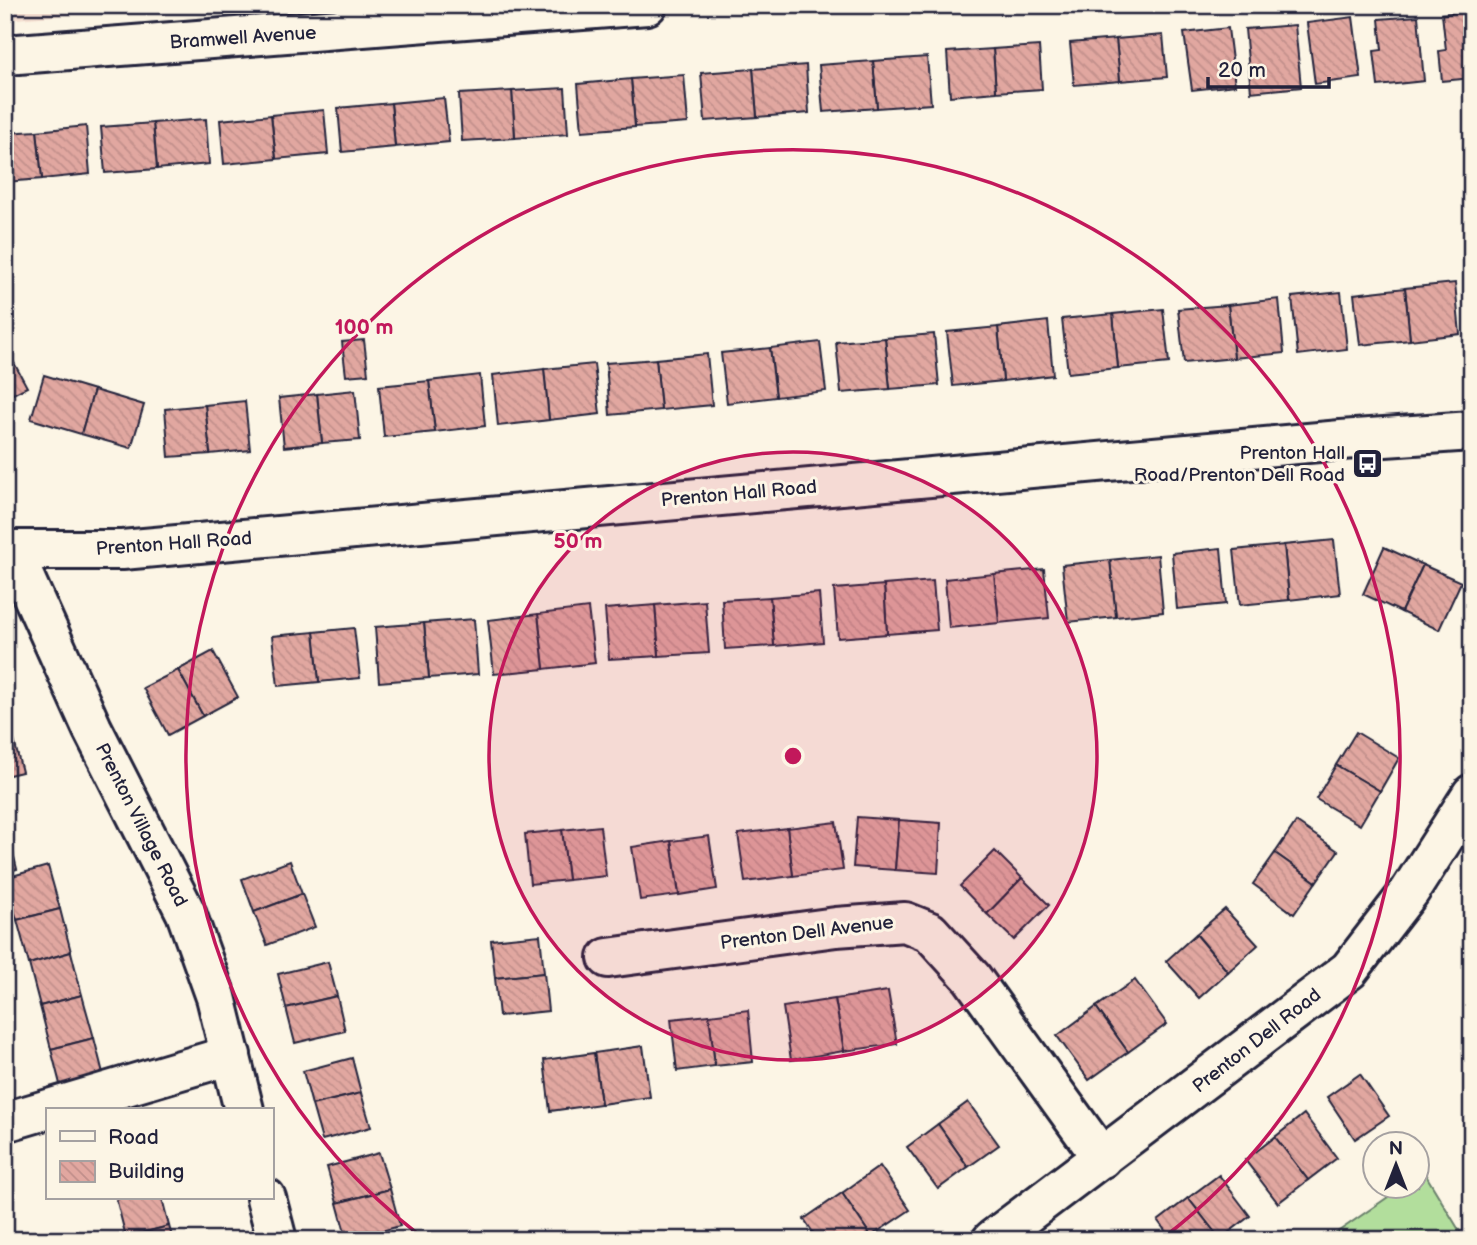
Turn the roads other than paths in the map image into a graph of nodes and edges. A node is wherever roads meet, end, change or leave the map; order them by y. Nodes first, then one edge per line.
1 (647, 5) edge
2 (329, 18) edge
3 (5, 55) edge
4 (1472, 431) edge
5 (9, 550) edge
6 (1472, 794) edge
7 (608, 958) dead end
8 (231, 1055) junction
9 (52, 1108) edge
10 (244, 1108) edge
11 (46, 1110) edge
12 (5, 1122) edge
13 (1102, 1158) junction
14 (267, 1200) edge
15 (277, 1240) edge
16 (992, 1240) edge

1 - 2 street, Bramwell Avenue
2 - 3 street, Bramwell Avenue
4 - 5 street, Prenton Hall Road
5 - 8 street, Prenton Village Road
6 - 13 street, Prenton Dell Road
7 - 13 street, Prenton Dell Avenue
8 - 9 street
8 - 10 street, Prenton Village Road
11 - 12 street
13 - 16 street, Prenton Dell Road
14 - 15 street

